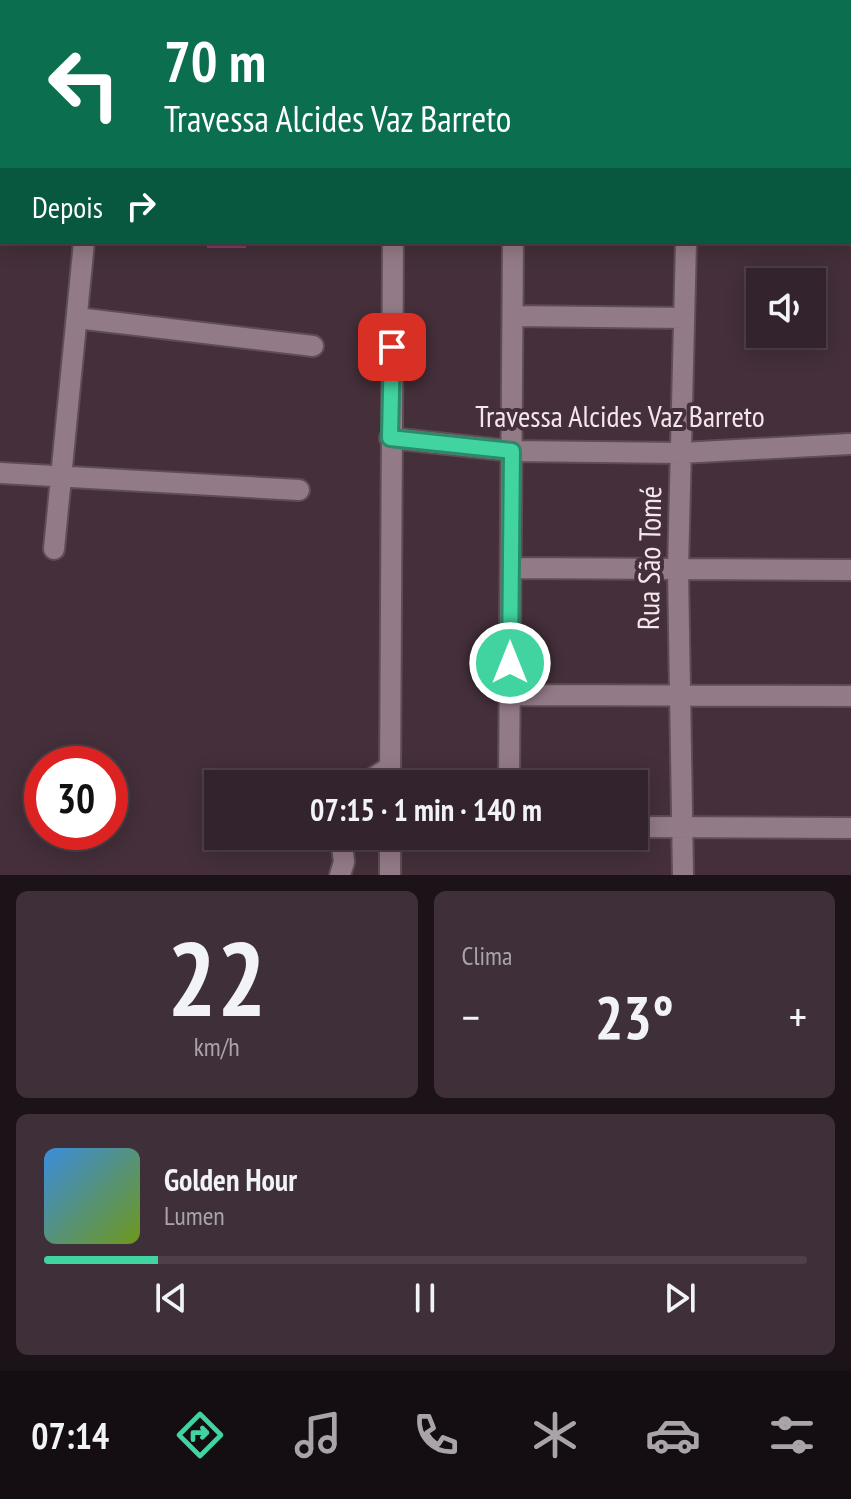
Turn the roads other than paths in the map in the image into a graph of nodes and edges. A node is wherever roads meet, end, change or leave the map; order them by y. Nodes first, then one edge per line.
1 (84, 244) edge
2 (393, 244) edge
3 (513, 244) edge
4 (686, 244) edge
5 (513, 316) junction
6 (77, 318) junction
7 (684, 318) junction
8 (313, 346) dead end
9 (851, 436) edge
10 (390, 438) junction
11 (850, 445) edge
12 (512, 451) junction
13 (681, 453) junction
14 (0, 473) edge
15 (61, 475) junction
16 (299, 490) dead end
17 (54, 549) dead end
18 (511, 568) junction
19 (678, 569) junction
20 (851, 570) edge
21 (510, 695) junction
22 (679, 695) junction
23 (851, 696) edge
24 (390, 770) edge
25 (509, 770) edge
26 (648, 827) edge
27 (683, 827) junction
28 (851, 828) edge
29 (343, 850) edge
30 (390, 850) edge
31 (340, 875) edge
32 (390, 875) edge
33 (683, 875) edge

1 - 6 street
2 - 10 street
3 - 5 street
4 - 7 street, Rua São Tomé
5 - 7 street
5 - 12 street
6 - 8 street
6 - 15 street
7 - 13 street, Rua São Tomé
9 - 11 street
10 - 12 street, Travessa Alcides Vaz Barreto
10 - 24 street
11 - 13 street, Travessa Alcides Vaz Barreto
12 - 13 street, Travessa Alcides Vaz Barreto
12 - 18 street
13 - 19 street, Rua São Tomé
14 - 15 street
15 - 16 street
15 - 17 street
18 - 19 street
18 - 21 street
19 - 20 street
19 - 22 street, Rua São Tomé
21 - 22 street
21 - 25 street
22 - 23 street
22 - 27 street, Rua São Tomé
26 - 27 street
27 - 28 street
27 - 33 street, Rua São Tomé
29 - 31 street
30 - 32 street

